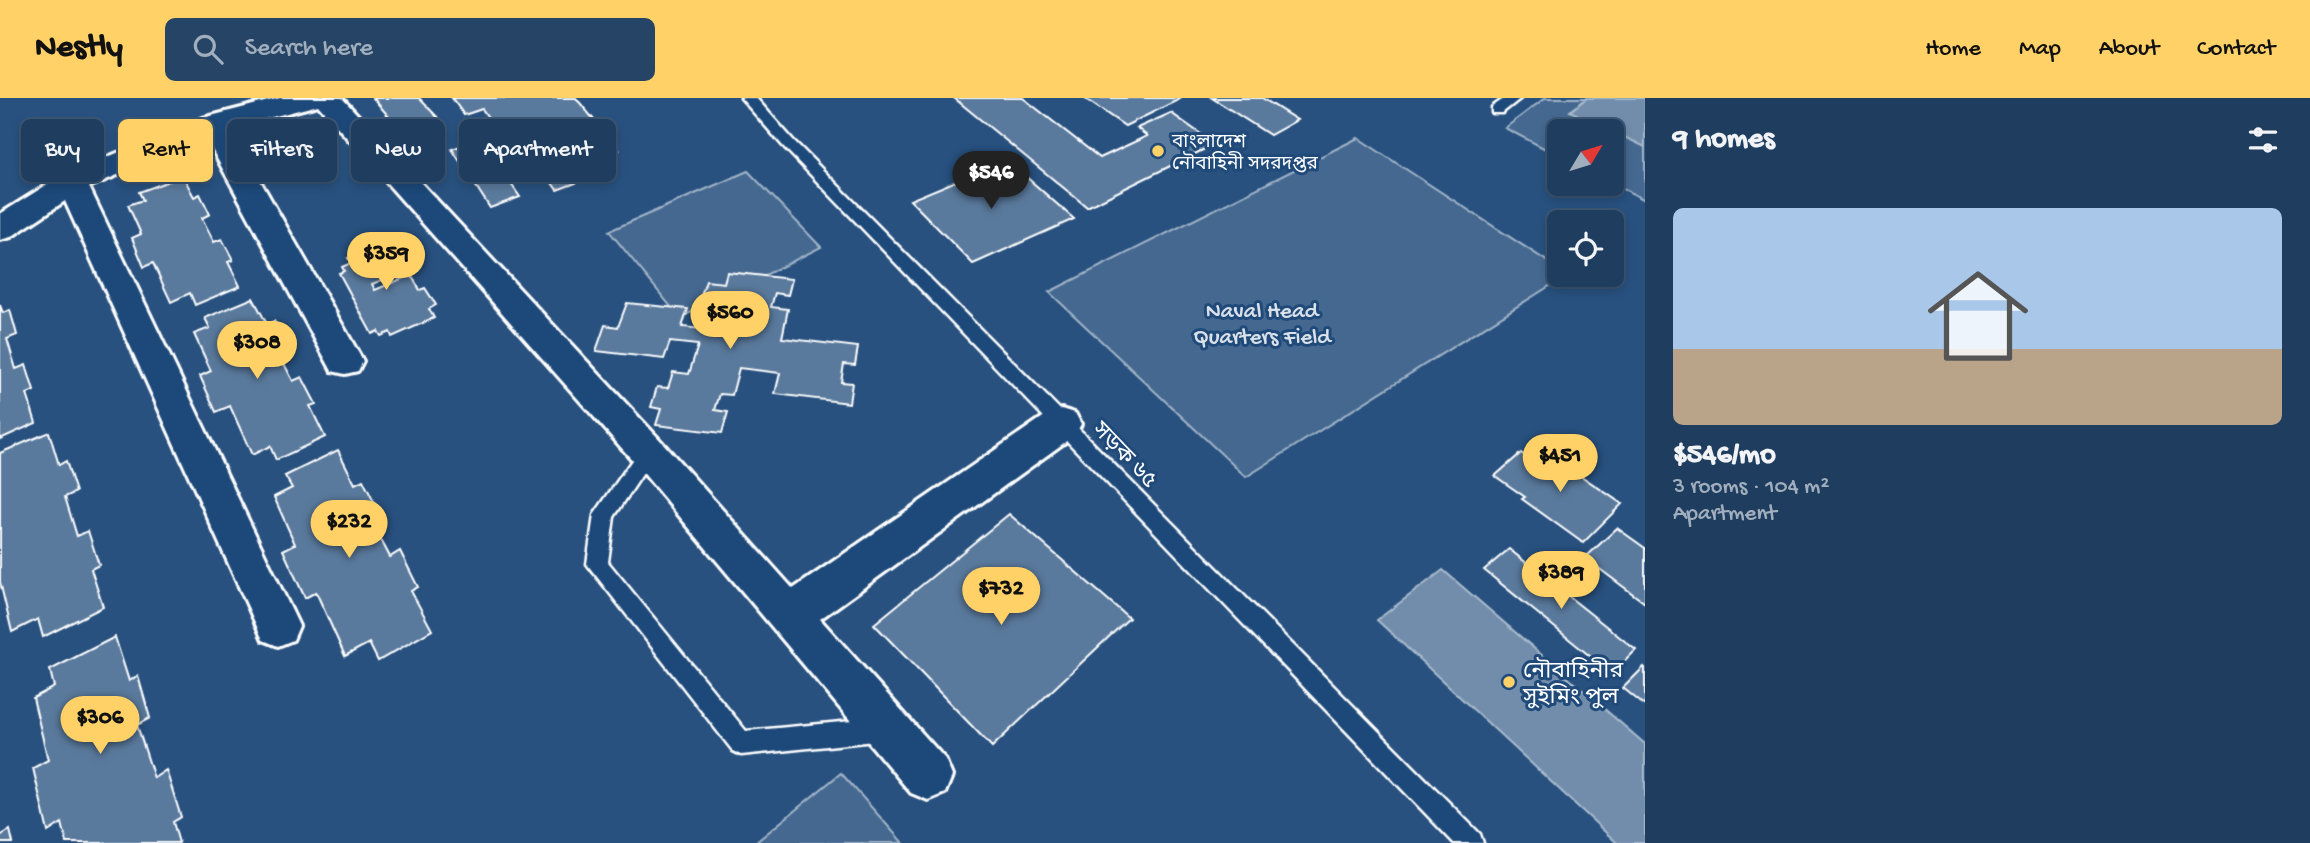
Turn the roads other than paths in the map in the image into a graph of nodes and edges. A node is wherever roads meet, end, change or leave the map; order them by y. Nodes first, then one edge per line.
1 (313, 98) edge
2 (327, 98) edge
3 (748, 98) edge
4 (1514, 98) edge
5 (1497, 110) dead end
6 (213, 124) joint
7 (118, 164) edge
8 (72, 183) junction
9 (0, 229) edge
10 (345, 361) dead end
11 (1062, 424) junction
12 (648, 452) junction
13 (790, 616) junction
14 (278, 626) dead end
15 (888, 729) junction
16 (929, 776) dead end
17 (1471, 843) edge

1 - 6 street
2 - 12 street
3 - 11 lane, সড়ক ৬৫
4 - 5 lane
6 - 10 street
7 - 8 street
8 - 9 street
8 - 14 street
11 - 13 street
11 - 17 lane, সড়ক ৬৫
12 - 13 street
12 - 15 lane
13 - 15 street
15 - 16 street

